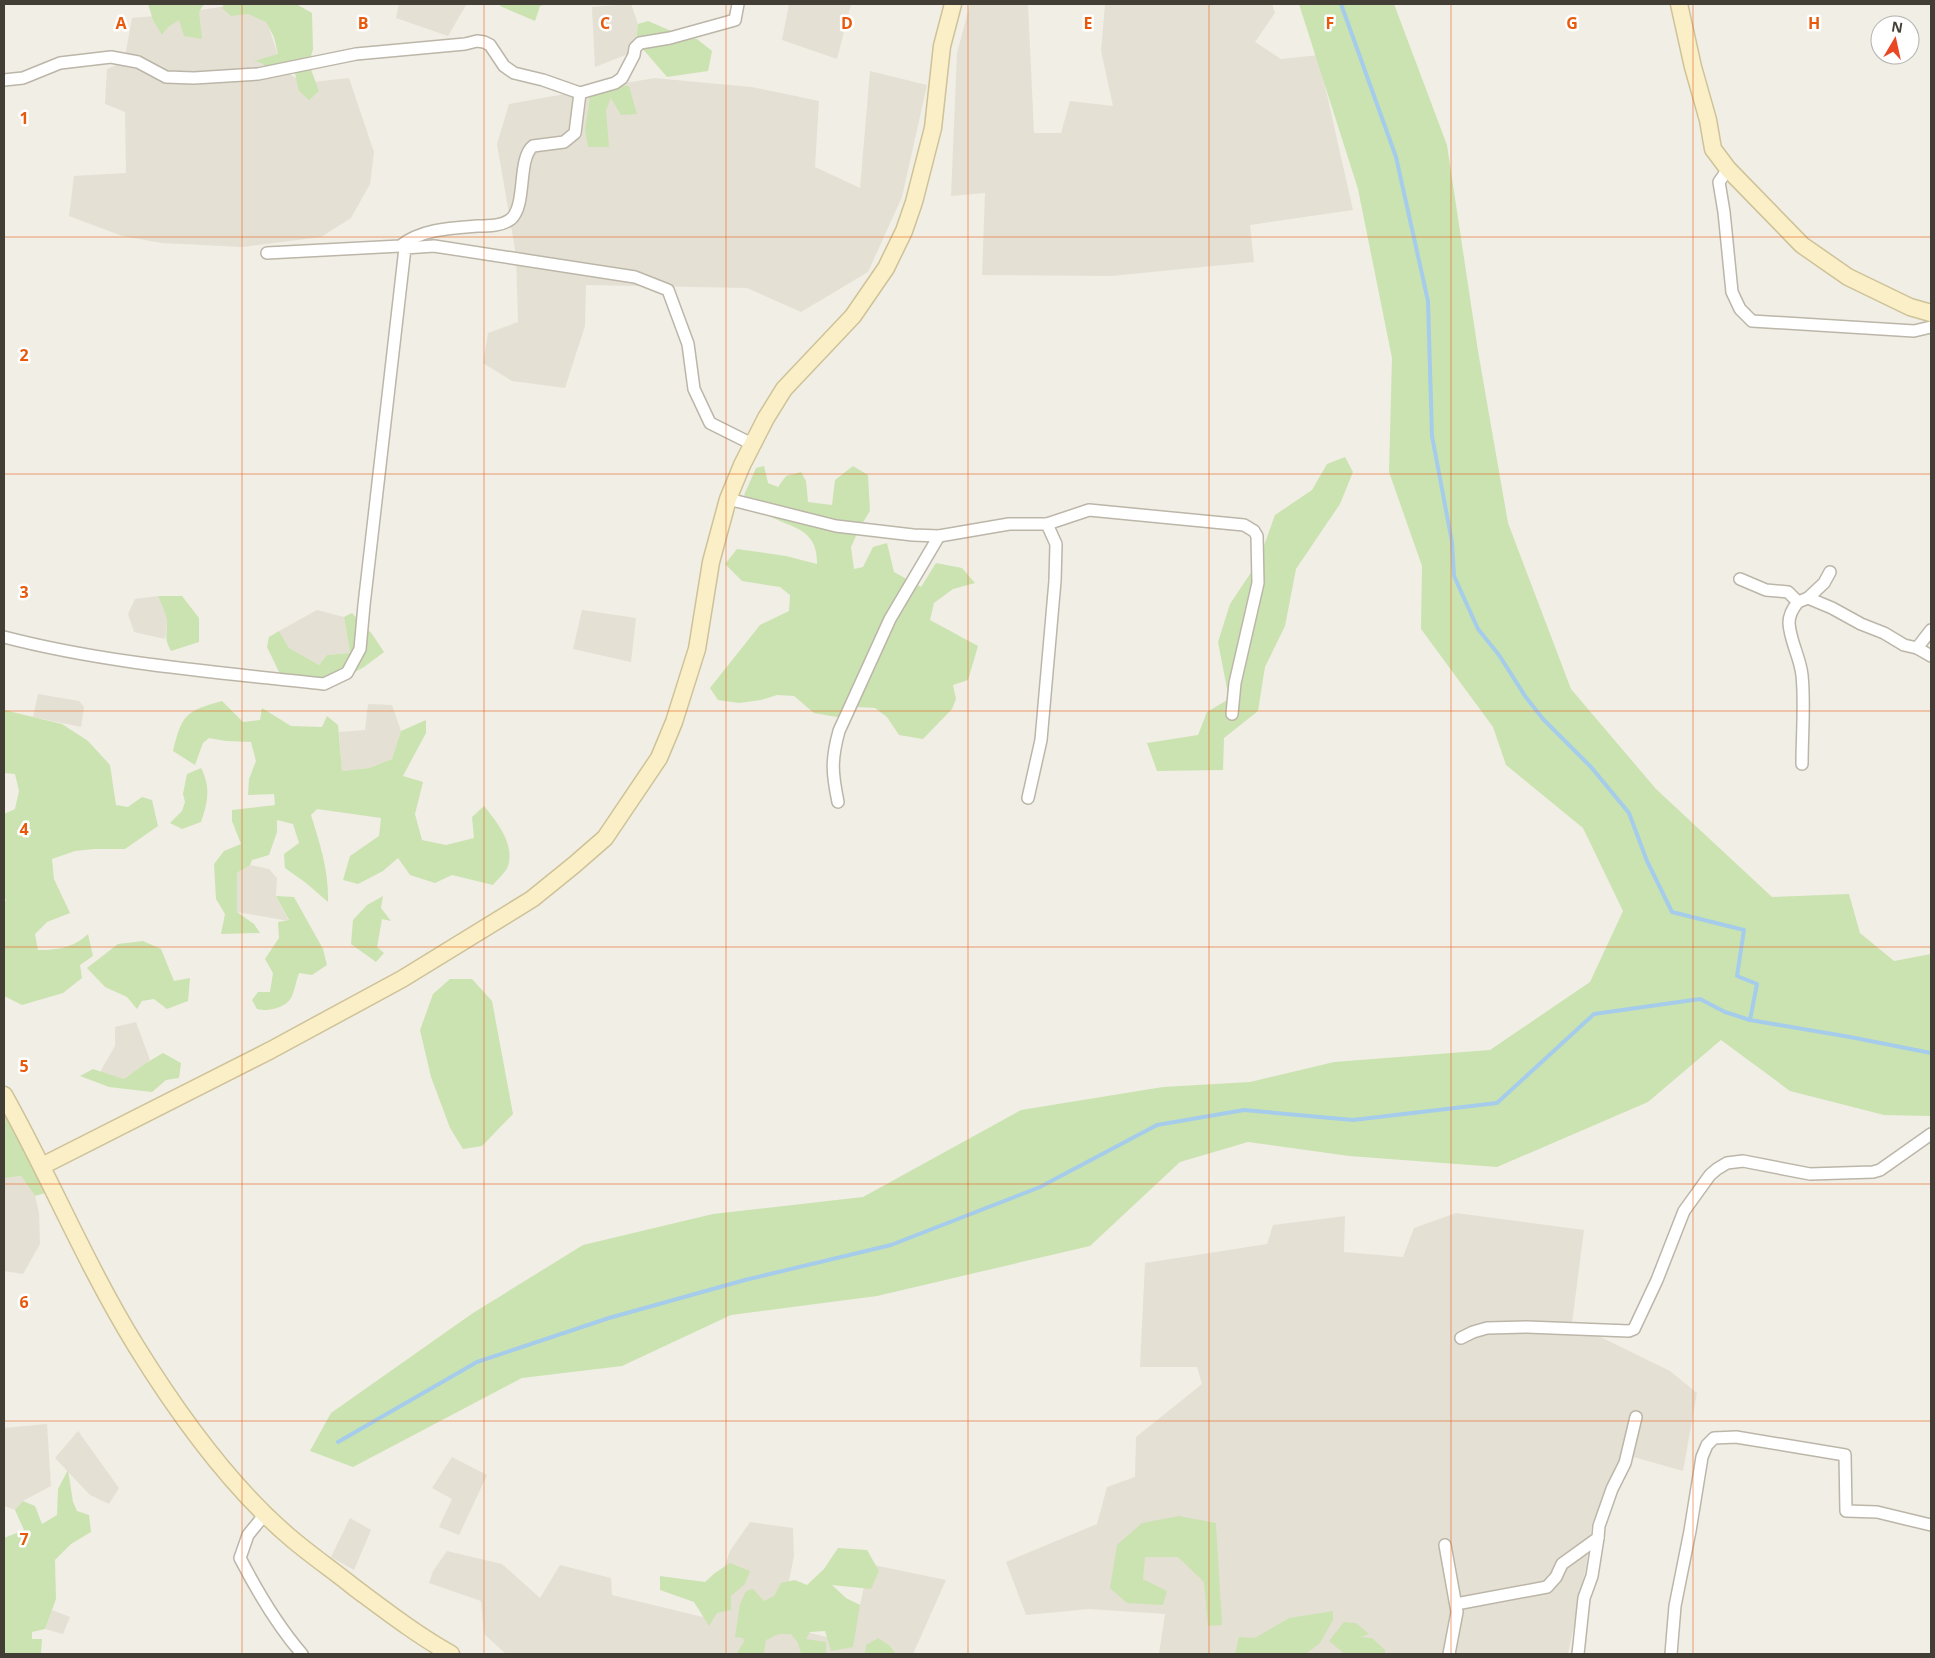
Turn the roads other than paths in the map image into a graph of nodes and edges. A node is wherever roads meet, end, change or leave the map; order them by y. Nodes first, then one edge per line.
1 (738, 4) edge
2 (953, 4) edge
3 (1679, 4) edge
4 (4, 80) edge
5 (580, 93) junction
6 (1728, 168) junction
7 (268, 253) dead end
8 (1931, 313) edge
9 (1931, 327) edge
10 (752, 444) junction
11 (728, 499) junction
12 (1047, 524) junction
13 (939, 536) junction
14 (1830, 572) dead end
15 (1740, 579) dead end
16 (1803, 600) junction
17 (1931, 630) edge
18 (4, 637) edge
19 (1917, 648) junction
20 (1931, 656) edge
21 (1232, 714) dead end
22 (1802, 764) dead end
23 (1028, 798) dead end
24 (838, 802) dead end
25 (4, 1095) edge
26 (1931, 1134) edge
27 (42, 1166) junction
28 (1461, 1338) dead end
29 (1636, 1417) dead end
30 (265, 1514) junction
31 (1931, 1525) edge
32 (1598, 1538) junction
33 (1444, 1545) dead end
34 (1456, 1604) junction
35 (302, 1654) edge
36 (451, 1654) edge
37 (1449, 1654) edge
38 (1578, 1654) edge
39 (1671, 1654) edge

1 - 5 street
2 - 10 street
3 - 6 street
4 - 5 street
5 - 7 street
6 - 8 street
6 - 9 street
10 - 11 street
10 - 18 street
11 - 13 street
11 - 27 street
12 - 13 street
12 - 21 street
12 - 23 street
13 - 24 street
14 - 16 street
15 - 16 street
16 - 19 street
16 - 22 street
17 - 19 street
19 - 20 street
25 - 27 street
26 - 28 street
27 - 30 street
29 - 32 street
30 - 35 street
30 - 36 street
31 - 39 street
32 - 34 street
32 - 38 street
33 - 34 street
34 - 37 street

